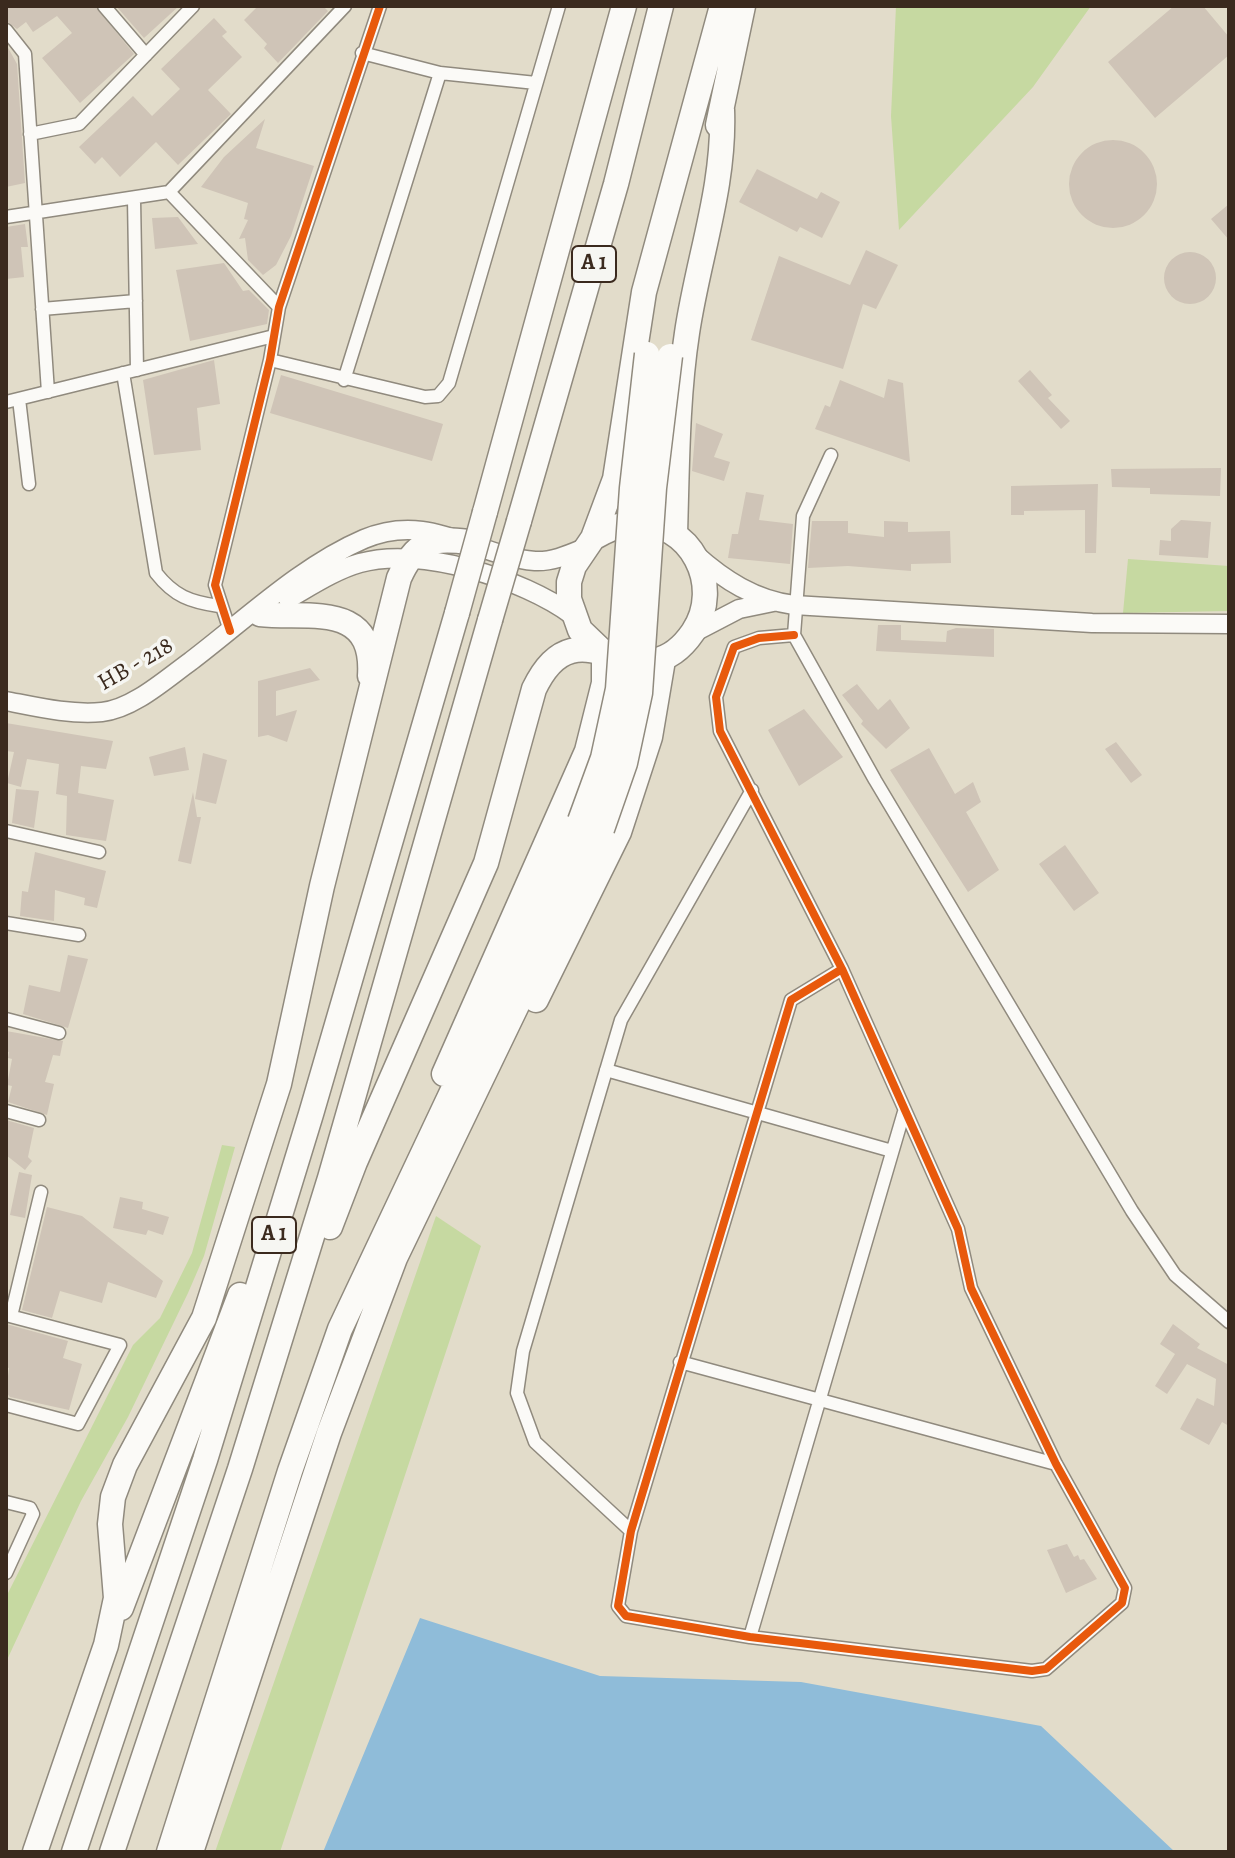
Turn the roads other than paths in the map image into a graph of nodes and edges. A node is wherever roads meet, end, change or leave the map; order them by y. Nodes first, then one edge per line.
1 (104, 6) edge
2 (193, 6) edge
3 (345, 6) edge
4 (380, 6) edge
5 (559, 6) edge
6 (624, 6) edge
7 (661, 6) edge
8 (723, 6) edge
9 (743, 6) edge
10 (6, 30) edge
11 (362, 53) junction
12 (146, 55) junction
13 (440, 73) junction
14 (536, 83) junction
15 (722, 110) junction
16 (30, 134) junction
17 (169, 192) junction
18 (134, 199) junction
19 (36, 213) junction
20 (6, 217) edge
21 (136, 301) junction
22 (279, 307) junction
23 (42, 309) junction
24 (274, 336) junction
25 (659, 355) junction
26 (270, 360) junction
27 (137, 370) junction
28 (123, 373) junction
29 (344, 380) junction
30 (48, 392) junction
31 (12, 400) edge
32 (831, 455) dead end
33 (29, 484) dead end
34 (468, 542) junction
35 (590, 542) junction
36 (684, 543) junction
37 (409, 558) junction
38 (773, 602) junction
39 (794, 605) junction
40 (219, 606) junction
41 (260, 614) junction
42 (572, 615) junction
43 (1229, 624) edge
44 (231, 630) junction
45 (691, 634) junction
46 (794, 635) junction
47 (604, 653) junction
48 (663, 660) junction
49 (6, 701) edge
50 (366, 709) junction
51 (752, 790) junction
52 (6, 831) edge
53 (99, 852) dead end
54 (6, 923) edge
55 (79, 935) dead end
56 (842, 969) junction
57 (6, 1019) edge
58 (59, 1033) dead end
59 (606, 1070) junction
60 (6, 1111) edge
61 (904, 1112) junction
62 (758, 1113) junction
63 (311, 1114) junction
64 (39, 1120) dead end
65 (892, 1151) junction
66 (41, 1192) dead end
67 (386, 1251) junction
68 (9, 1316) edge
69 (1229, 1322) edge
70 (680, 1362) junction
71 (819, 1400) junction
72 (6, 1405) edge
73 (1056, 1464) junction
74 (240, 1469) junction
75 (6, 1502) edge
76 (631, 1531) junction
77 (6, 1573) edge
78 (750, 1637) junction
79 (106, 1645) junction
80 (35, 1852) edge
81 (74, 1852) edge
82 (112, 1852) edge
83 (169, 1852) edge
84 (191, 1852) edge

1 - 12 street
2 - 12 street
3 - 17 street
4 - 11 street
5 - 14 street
6 - 63 highway, A 1, bridge
7 - 74 highway, A 1, bridge
8 - 25 highway
8 - 35 highway
9 - 15 highway
10 - 16 street
11 - 13 street
11 - 22 street
12 - 16 street
13 - 14 street
13 - 29 street
14 - 29 street
15 - 25 highway
15 - 36 highway
16 - 19 street
17 - 18 street
17 - 22 street
18 - 19 street
18 - 21 street
19 - 20 street
19 - 23 street
21 - 23 street
21 - 27 street
22 - 24 street
23 - 30 street
24 - 26 street
24 - 27 street
25 - 67 highway, bridge
26 - 29 street
26 - 40 street
27 - 28 street
28 - 30 street
28 - 40 street
30 - 31 street
31 - 33 street
32 - 39 street
34 - 35 main road
34 - 37 highway
34 - 44 main road
35 - 36 highway
35 - 42 highway
36 - 38 main road
36 - 45 highway
37 - 41 main road
37 - 42 main road
37 - 50 highway
38 - 39 main road
38 - 45 main road
39 - 43 main road
39 - 46 street
40 - 44 street
41 - 44 main road
41 - 50 highway
42 - 47 highway
44 - 49 main road, HB - 218
45 - 48 highway
46 - 51 street
46 - 69 street
47 - 48 highway
47 - 67 highway
47 - 74 highway
48 - 67 highway
50 - 79 highway
51 - 56 street
51 - 59 street
52 - 53 street
54 - 55 street
56 - 61 street
56 - 62 street
57 - 58 street
59 - 62 street
59 - 76 street
60 - 64 street
61 - 65 street
61 - 73 street
62 - 65 street
62 - 70 street
63 - 79 highway
63 - 81 highway, A 1
65 - 71 street
66 - 68 street
67 - 83 highway
67 - 84 highway
68 - 72 street
70 - 71 street
70 - 76 street
71 - 73 street
71 - 78 street
73 - 78 street
74 - 82 highway, A 1
75 - 77 street
76 - 78 street
79 - 80 highway

